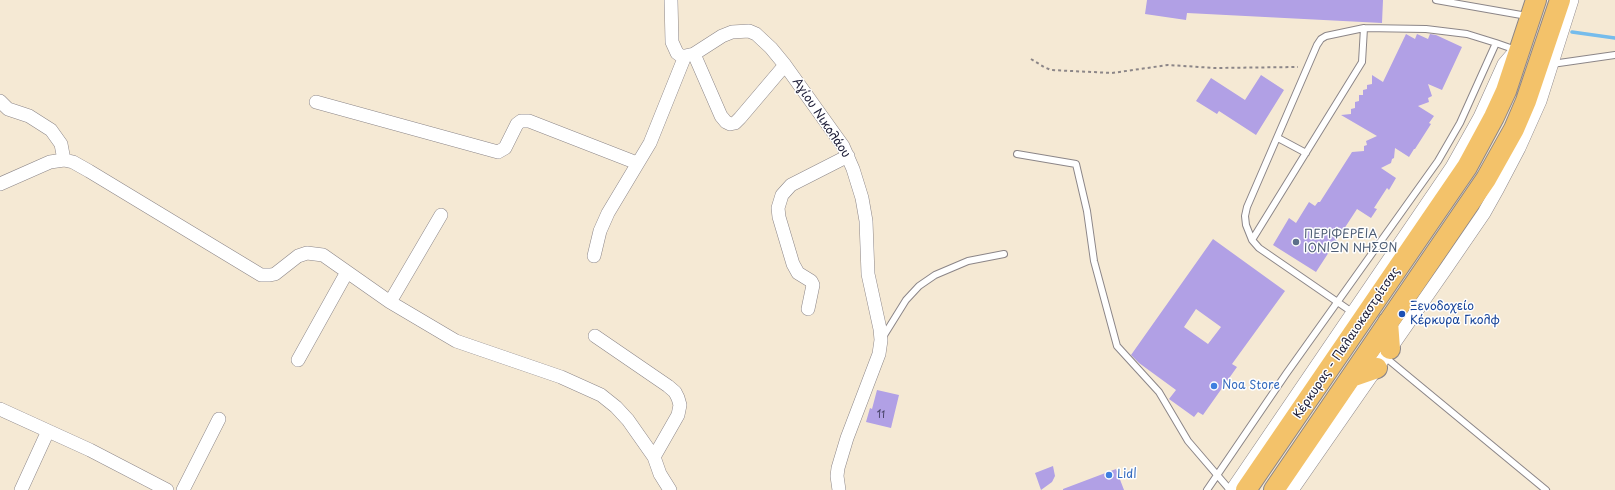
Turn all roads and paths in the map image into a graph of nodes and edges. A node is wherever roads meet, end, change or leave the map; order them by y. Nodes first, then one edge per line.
1 (671, 0) edge
2 (1436, 0) edge
3 (1560, 0) edge
4 (1572, 0) edge
5 (1533, 8) edge
6 (1364, 28) junction
7 (1496, 43) junction
8 (1519, 47) junction
9 (689, 55) junction
10 (1615, 55) edge
11 (1031, 59) dead end
12 (1552, 64) junction
13 (785, 65) junction
14 (1308, 67) junction
15 (0, 101) edge
16 (316, 102) dead end
17 (1278, 138) junction
18 (1306, 153) junction
19 (1017, 154) dead end
20 (848, 156) junction
21 (64, 160) junction
22 (637, 163) junction
23 (0, 184) edge
24 (442, 215) dead end
25 (1252, 240) junction
26 (1004, 254) dead end
27 (594, 256) dead end
28 (347, 272) junction
29 (390, 302) junction
30 (1337, 302) junction
31 (808, 309) dead end
32 (1352, 312) junction
33 (1388, 322) junction
34 (595, 336) dead end
35 (1352, 336) junction
36 (881, 340) junction
37 (1384, 358) junction
38 (298, 360) dead end
39 (1351, 377) junction
40 (0, 409) edge
41 (219, 419) dead end
42 (48, 431) junction
43 (654, 458) junction
44 (1217, 475) junction
45 (21, 490) edge
46 (167, 490) edge
47 (183, 490) edge
48 (670, 490) edge
49 (839, 490) edge
50 (1208, 490) edge
51 (1231, 490) edge
52 (1246, 490) edge
53 (1274, 490) edge
54 (1292, 490) edge
55 (1546, 490) edge

1 - 9 street
2 - 5 lane
3 - 33 main road, Κέρκυρας - Παλαιοκαστρίτσας
4 - 12 street
5 - 8 main road, Κέρκυρας - Παλαιοκαστρίτσας
6 - 7 lane
6 - 14 lane
6 - 18 lane
7 - 8 lane
7 - 30 lane
8 - 32 street
8 - 35 main road, Κέρκυρας - Παλαιοκαστρίτσας
9 - 13 street, Αγίου Νικολάου
9 - 13 street
9 - 22 street
10 - 12 lane
11 - 14 path
12 - 37 street
13 - 20 street, Αγίου Νικολάου
14 - 17 lane
15 - 21 street
16 - 22 street
17 - 18 lane
17 - 25 lane
18 - 25 lane
19 - 44 lane
20 - 31 street
20 - 36 street, Αγίου Νικολάου
21 - 23 street
21 - 28 street
22 - 27 street
24 - 29 street
25 - 30 lane
26 - 36 lane
28 - 29 street
28 - 38 street
29 - 43 street
30 - 32 lane
30 - 44 lane
32 - 35 lane
32 - 51 street
33 - 37 main road
33 - 39 main road, Κέρκυρας - Παλαιοκαστρίτσας
34 - 43 street
35 - 52 main road, Κέρκυρας - Παλαιοκαστρίτσας
36 - 49 street, Αγίου Νικολάου
37 - 39 main road
37 - 54 street
37 - 55 lane
39 - 53 main road, Κέρκυρας - Παλαιοκαστρίτσας
40 - 42 street
41 - 47 street
42 - 45 street
42 - 46 street
43 - 48 street
44 - 50 lane
44 - 51 lane

